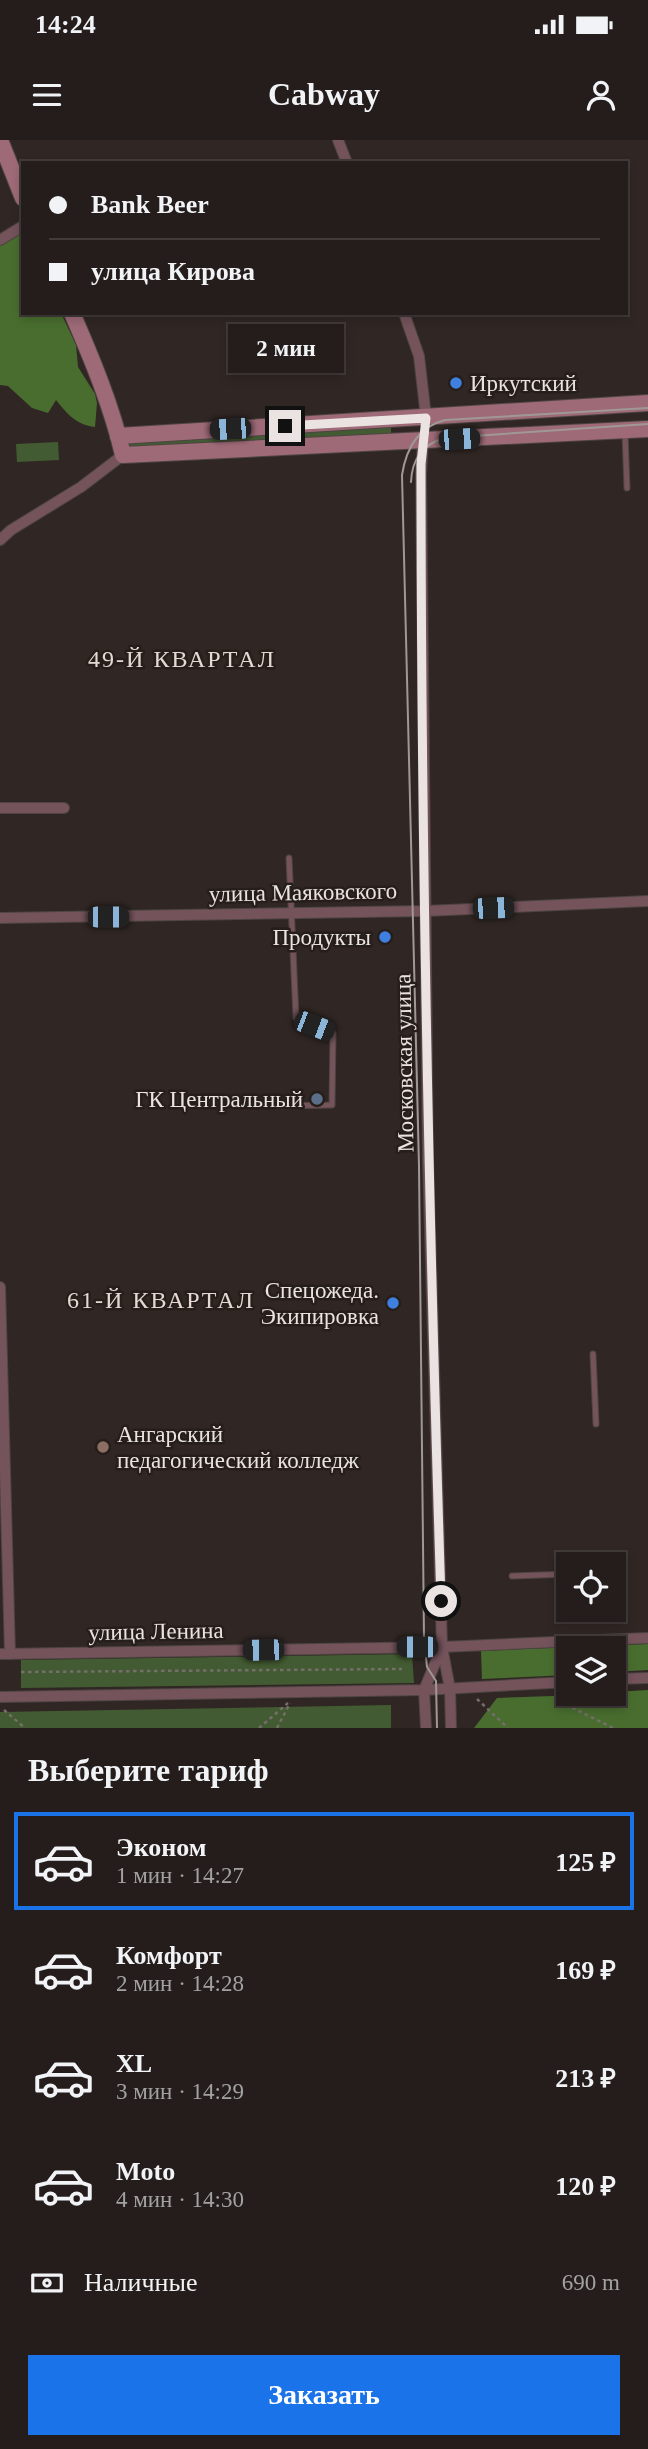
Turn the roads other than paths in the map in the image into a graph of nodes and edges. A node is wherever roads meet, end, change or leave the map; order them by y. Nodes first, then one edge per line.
1 (0, 140) edge
2 (338, 140) edge
3 (346, 161) edge
4 (21, 193) edge
5 (21, 227) edge
6 (0, 240) edge
7 (73, 315) edge
8 (405, 315) edge
9 (648, 403) edge
10 (426, 418) junction
11 (648, 429) edge
12 (625, 430) junction
13 (118, 436) junction
14 (423, 441) junction
15 (123, 455) junction
16 (627, 488) dead end
17 (0, 540) edge
18 (0, 808) edge
19 (64, 808) dead end
20 (289, 858) dead end
21 (648, 901) edge
22 (425, 911) junction
23 (290, 914) junction
24 (0, 918) edge
25 (276, 1106) dead end
26 (0, 1287) edge
27 (593, 1353) dead end
28 (596, 1424) dead end
29 (556, 1574) edge
30 (512, 1576) dead end
31 (648, 1638) edge
32 (442, 1647) junction
33 (5, 1654) edge
34 (648, 1678) edge
35 (626, 1679) edge
36 (556, 1683) edge
37 (450, 1689) junction
38 (424, 1690) junction
39 (0, 1697) edge
40 (426, 1728) edge
41 (451, 1728) edge

1 - 4 street
2 - 3 street
5 - 6 street
7 - 13 street
8 - 10 street, Московская улица
9 - 10 street
10 - 13 street
10 - 14 street, Московская улица
11 - 12 street
12 - 14 street
12 - 16 lane
13 - 15 street
14 - 15 street
14 - 22 street, Московская улица
15 - 17 street
18 - 19 street
20 - 23 lane
21 - 22 street, улица Маяковского
22 - 23 street, улица Маяковского
22 - 32 street, Московская улица
23 - 24 street, улица Маяковского
23 - 25 lane
26 - 33 street
27 - 28 lane
29 - 30 lane
31 - 32 street, улица Ленина
32 - 33 street, улица Ленина
32 - 37 street, Московская улица
32 - 38 street, Московская улица
34 - 35 street
36 - 37 street
37 - 38 street
37 - 41 street, Московская улица
38 - 39 street
38 - 40 street, Московская улица

